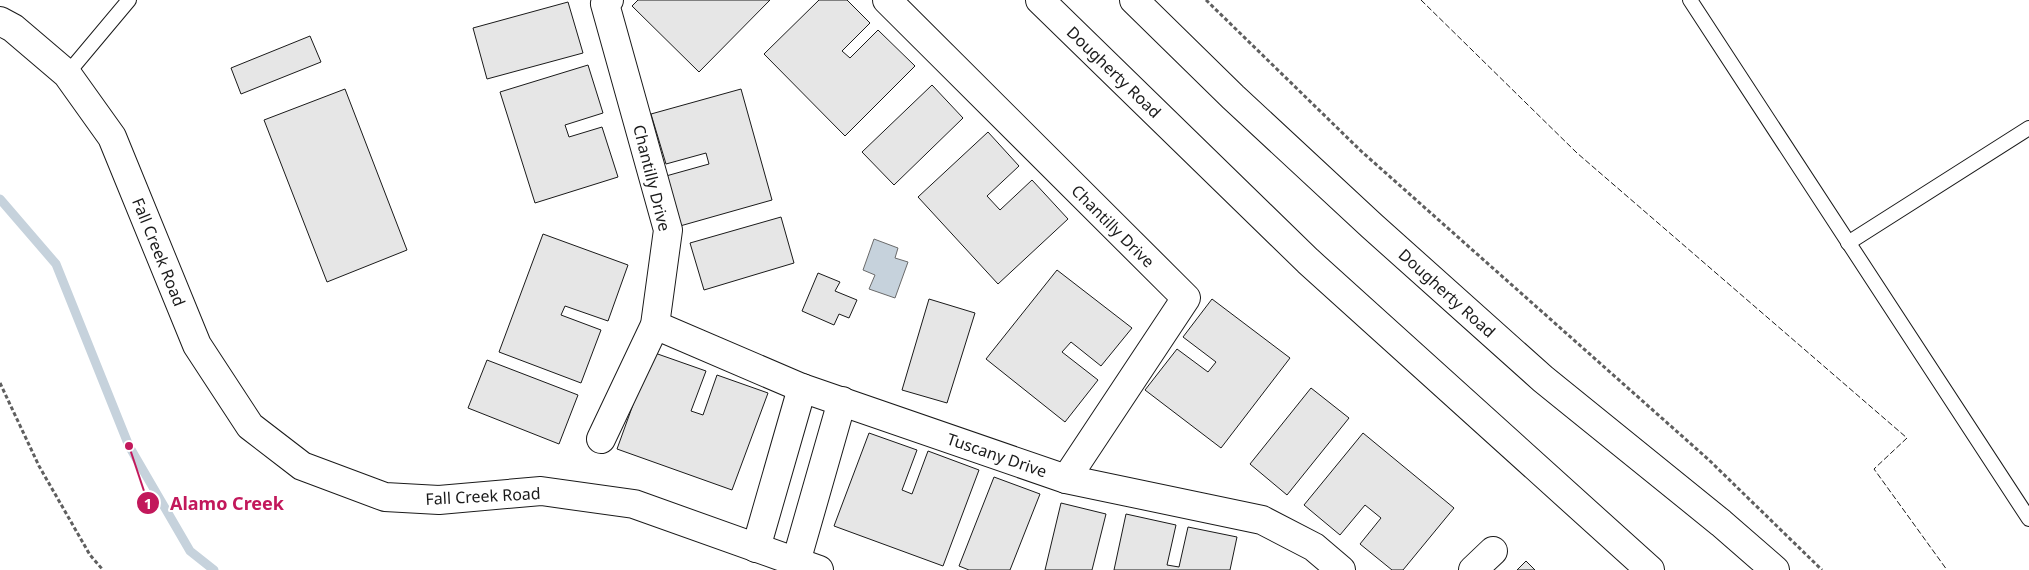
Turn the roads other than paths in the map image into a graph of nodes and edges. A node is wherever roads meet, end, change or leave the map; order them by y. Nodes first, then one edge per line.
1 (129, 0) edge
2 (609, 0) edge
3 (887, 0) edge
4 (1040, 0) edge
5 (1134, 0) edge
6 (1690, 0) edge
7 (0, 21) edge
8 (67, 74) junction
9 (2029, 128) edge
10 (1848, 243) junction
11 (655, 325) junction
12 (802, 388) junction
13 (842, 401) junction
14 (601, 438) dead end
15 (1066, 479) junction
16 (2029, 519) edge
17 (756, 548) junction
18 (1493, 551) dead end
19 (807, 566) edge
20 (1769, 568) edge
21 (1341, 570) edge
22 (1473, 570) edge
23 (1650, 570) edge

1 - 8 lane
2 - 11 street, Chantilly Drive
3 - 15 street, Chantilly Drive
4 - 23 street, Dougherty Road
5 - 20 street, Dougherty Road
6 - 10 lane
7 - 8 street, Fall Creek Road
8 - 17 street, Fall Creek Road
9 - 10 lane
10 - 16 lane
11 - 12 street, Tuscany Drive
11 - 14 street, Chantilly Drive
12 - 13 street, Tuscany Drive
12 - 17 street
13 - 15 street, Tuscany Drive
13 - 19 street
15 - 21 street, Tuscany Drive
17 - 19 street, Fall Creek Road
18 - 22 street

